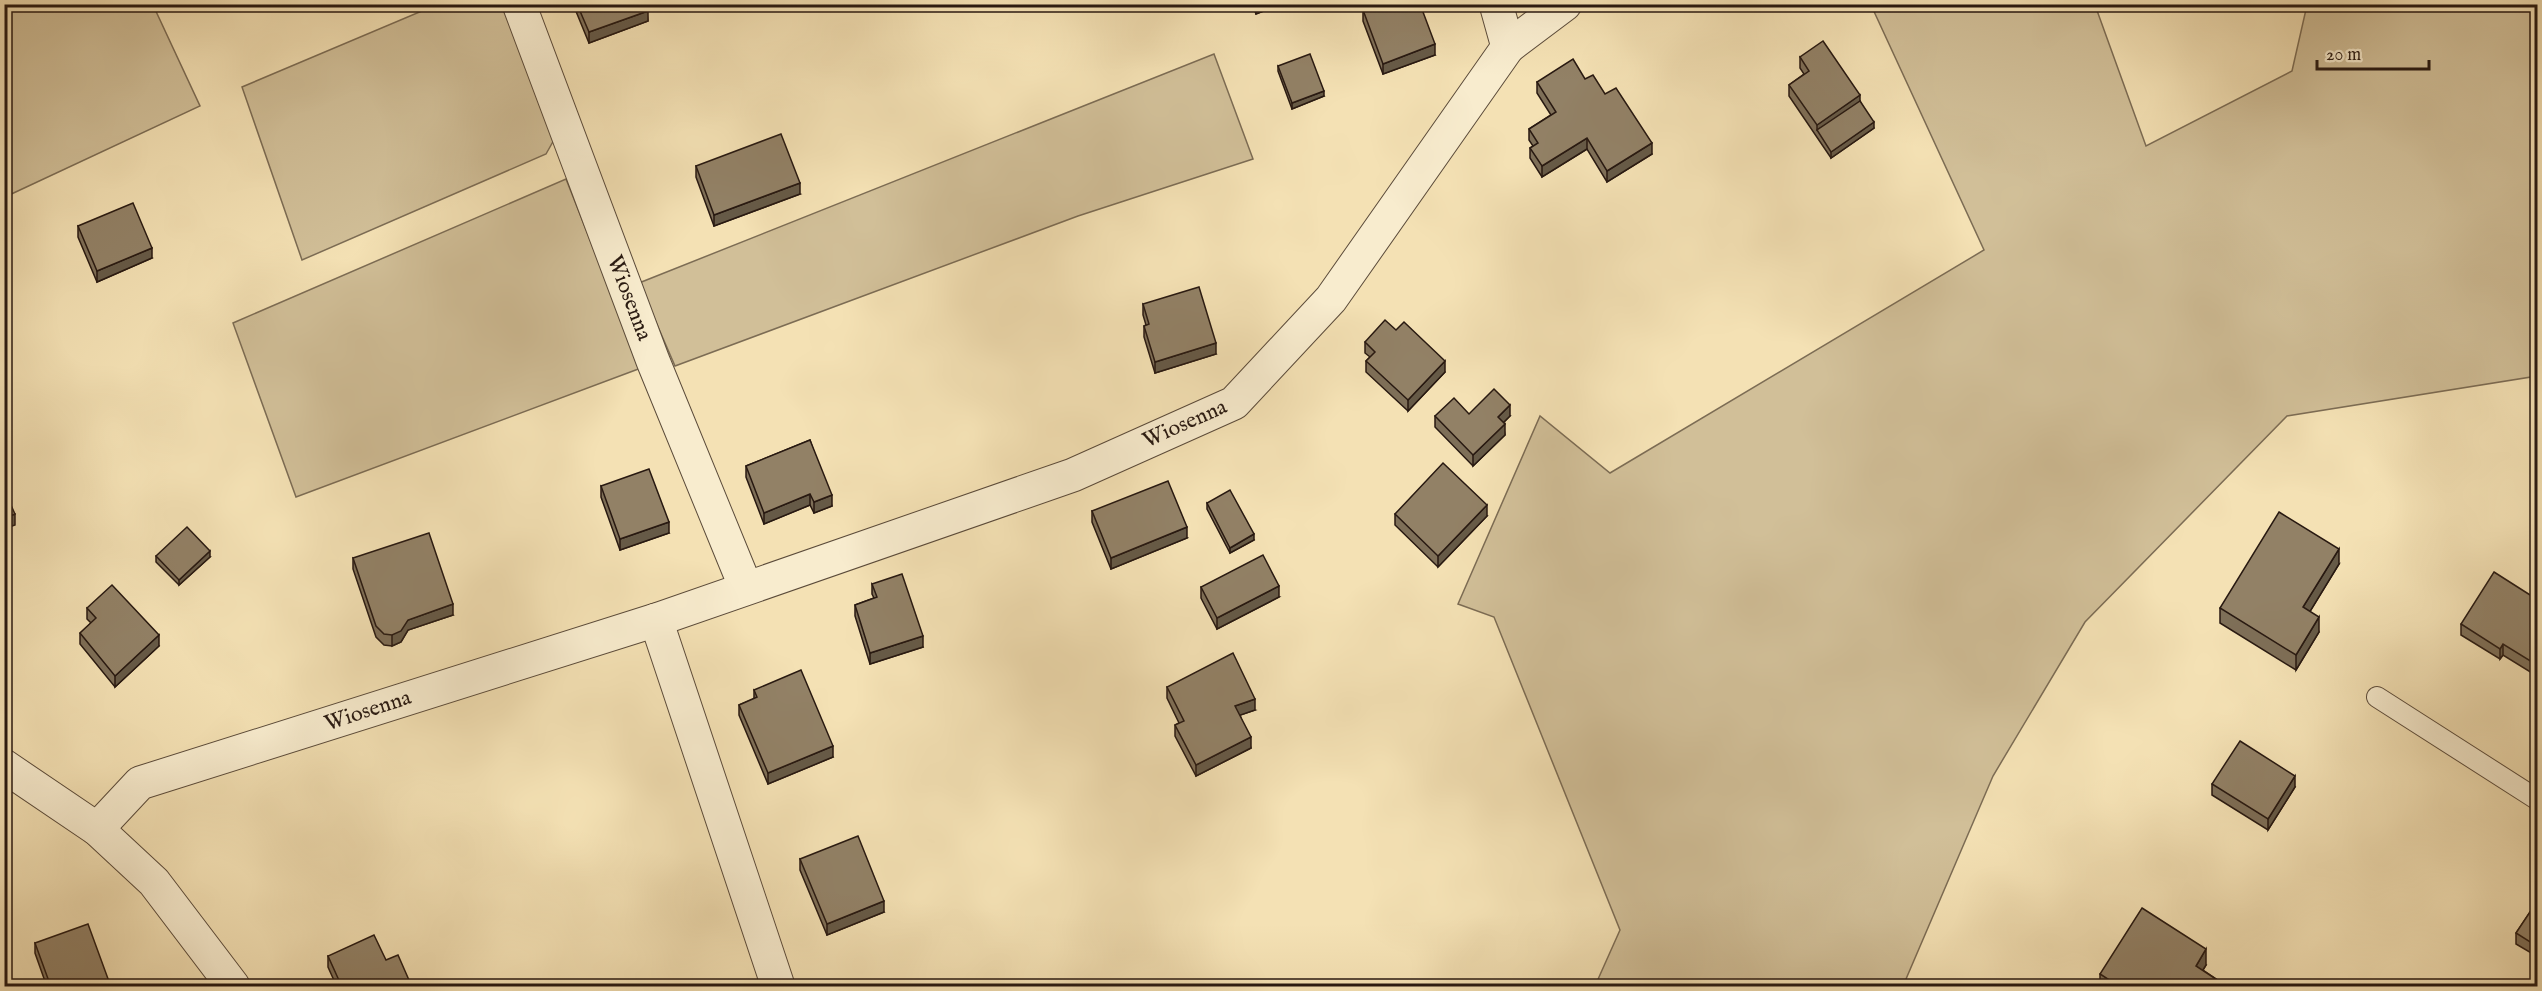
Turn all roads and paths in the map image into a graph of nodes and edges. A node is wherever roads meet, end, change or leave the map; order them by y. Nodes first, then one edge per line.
1 (519, 4) edge
2 (1496, 4) edge
3 (1565, 4) edge
4 (1508, 46) junction
5 (746, 588) junction
6 (656, 620) junction
7 (2377, 697) dead end
8 (4, 766) edge
9 (2538, 800) edge
10 (97, 829) junction
11 (233, 987) edge
12 (778, 987) edge

1 - 5 street, Wiosenna
2 - 4 street
3 - 4 street, Wiosenna
4 - 5 street, Wiosenna
5 - 6 street, Wiosenna
6 - 10 street, Wiosenna
6 - 12 street
7 - 9 lane
8 - 10 street
10 - 11 street

